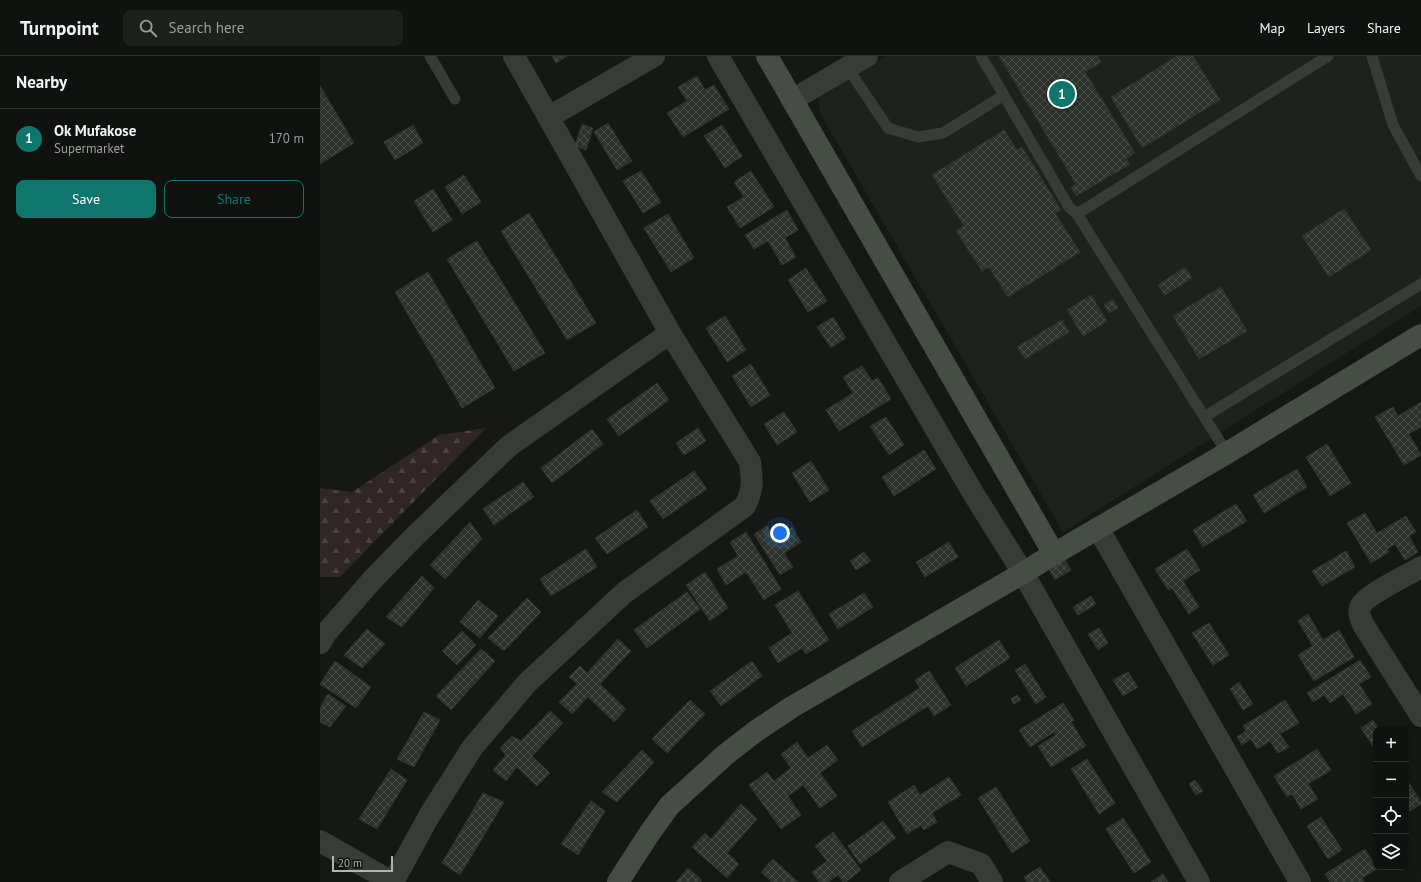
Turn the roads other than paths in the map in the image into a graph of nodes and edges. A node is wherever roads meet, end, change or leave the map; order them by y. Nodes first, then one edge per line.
1 (430, 56) edge
2 (514, 56) edge
3 (654, 56) edge
4 (718, 56) edge
5 (767, 56) edge
6 (867, 56) edge
7 (981, 56) edge
8 (1328, 56) edge
9 (1372, 56) edge
10 (847, 68) junction
11 (1004, 95) junction
12 (455, 99) dead end
13 (792, 100) junction
14 (549, 117) junction
15 (1421, 176) edge
16 (1077, 214) junction
17 (1421, 284) edge
18 (670, 333) junction
19 (1421, 335) edge
20 (1204, 417) junction
21 (1227, 453) junction
22 (1098, 528) junction
23 (1054, 554) junction
24 (1421, 567) edge
25 (1023, 573) junction
26 (320, 643) edge
27 (1421, 716) edge
28 (320, 841) edge
29 (392, 882) edge
30 (618, 882) edge
31 (900, 882) edge
32 (992, 882) edge
33 (1199, 882) edge
34 (1300, 882) edge

1 - 12 lane
2 - 14 street
3 - 14 street
4 - 25 street
5 - 13 street
6 - 10 street
7 - 11 lane
8 - 16 lane
9 - 15 lane
10 - 11 lane
10 - 13 street
11 - 16 lane
13 - 23 street
14 - 18 street
16 - 20 lane
17 - 20 lane
18 - 26 street
18 - 29 street
19 - 21 street
20 - 21 lane
21 - 22 street
22 - 23 street
22 - 34 street
23 - 25 street
24 - 27 street
25 - 30 street
25 - 33 street
28 - 29 street
31 - 32 street

